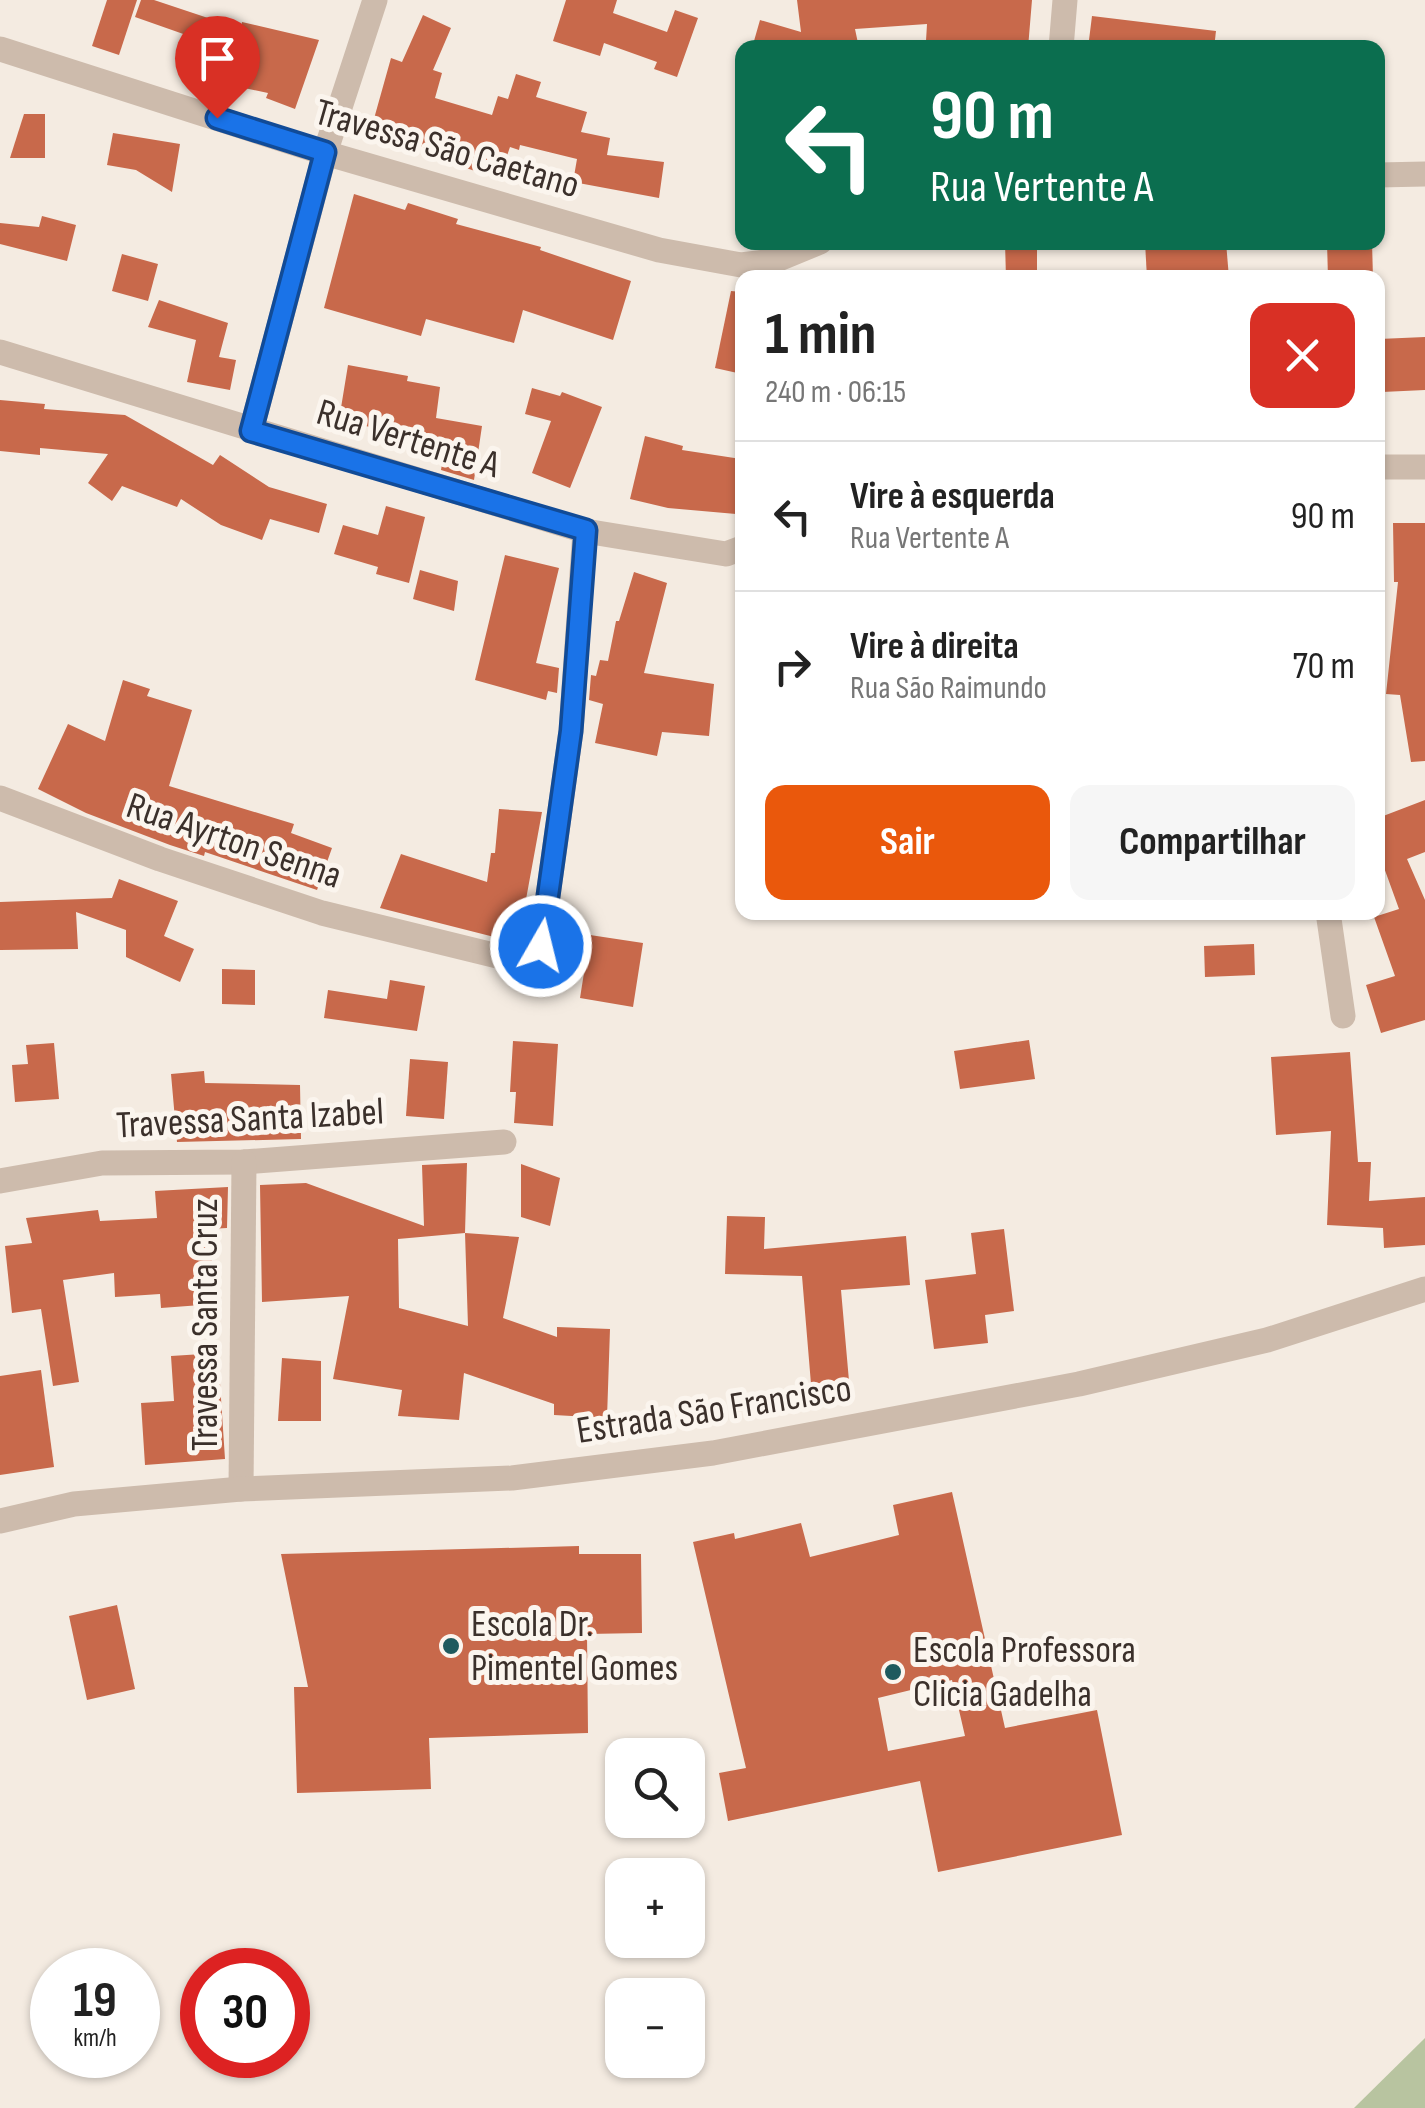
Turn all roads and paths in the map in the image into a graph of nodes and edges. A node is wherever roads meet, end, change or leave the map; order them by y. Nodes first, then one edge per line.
1 (374, 0) edge
2 (1066, 0) edge
3 (1061, 40) edge
4 (0, 49) edge
5 (325, 152) junction
6 (1425, 174) edge
7 (1385, 175) edge
8 (798, 250) edge
9 (0, 352) edge
10 (251, 431) junction
11 (1385, 466) edge
12 (1425, 468) edge
13 (586, 530) junction
14 (735, 551) edge
15 (0, 798) edge
16 (1329, 920) edge
17 (1343, 1016) dead end
18 (504, 1142) dead end
19 (244, 1162) junction
20 (0, 1181) edge
21 (1425, 1289) edge
22 (241, 1489) junction
23 (0, 1520) edge

1 - 5 street
2 - 3 street
4 - 5 street, Travessa São Caetano
5 - 8 street, Travessa São Caetano
5 - 10 street
6 - 7 street
9 - 10 street, Rua Vertente A
10 - 13 street, Rua Vertente A
11 - 12 street
13 - 14 street, Rua Vertente A
13 - 15 street, Rua Ayrton Senna
16 - 17 street
18 - 19 street, Travessa Santa Izabel
19 - 20 street, Travessa Santa Izabel
19 - 22 street, Travessa Santa Cruz
21 - 22 street, Estrada São Francisco
22 - 23 street, Estrada São Francisco

